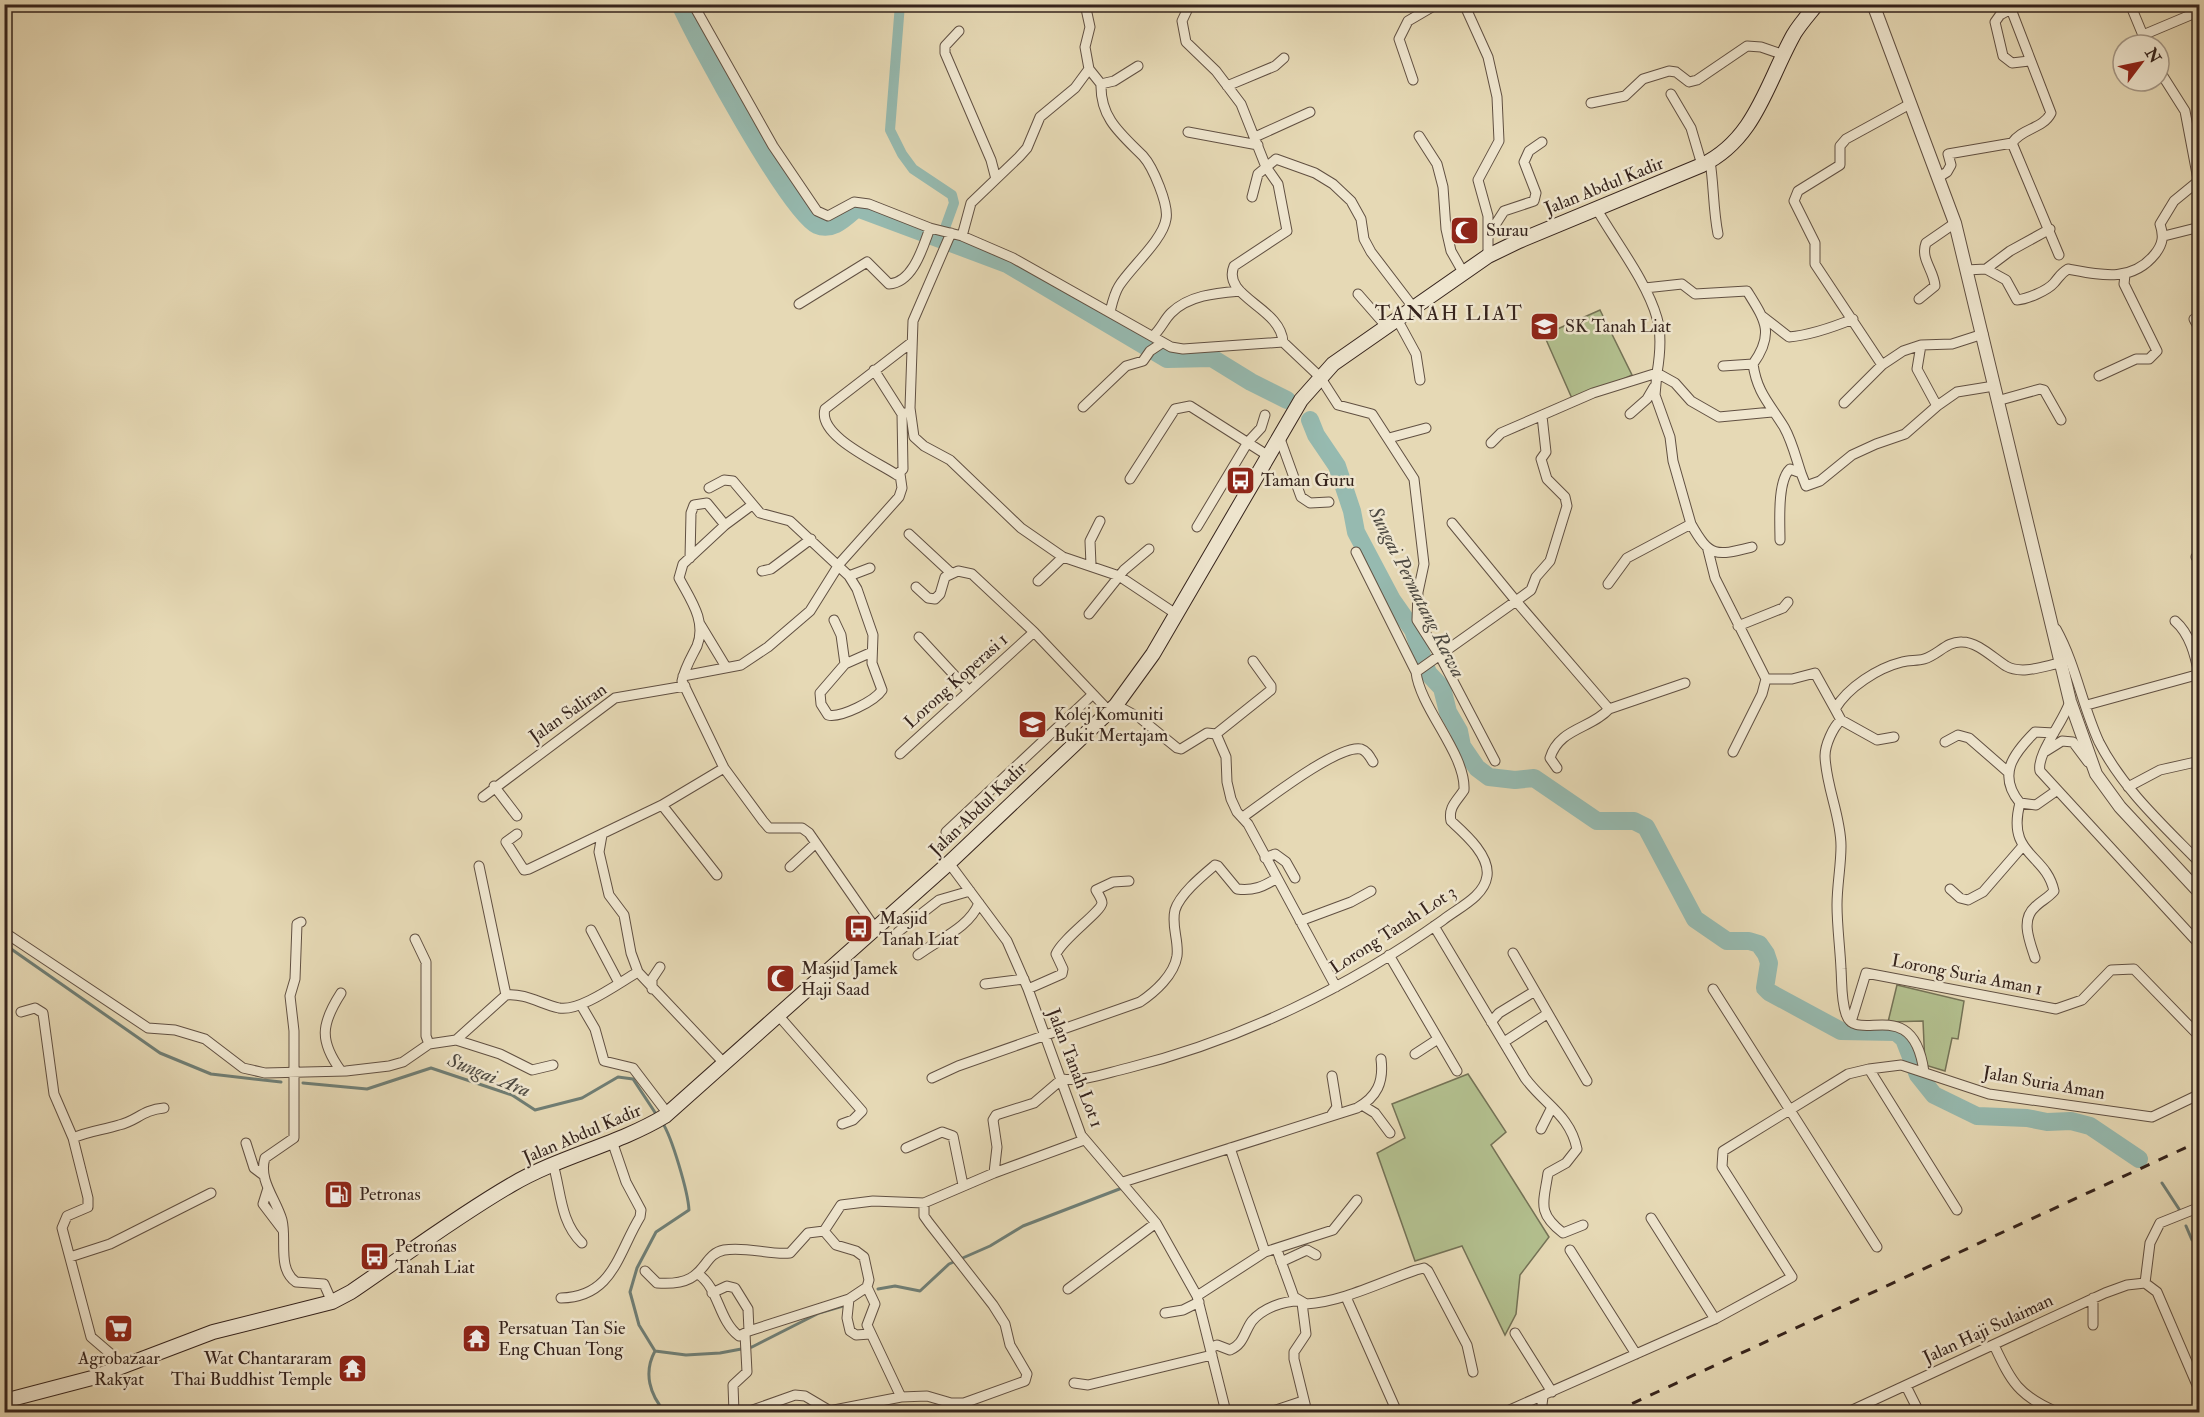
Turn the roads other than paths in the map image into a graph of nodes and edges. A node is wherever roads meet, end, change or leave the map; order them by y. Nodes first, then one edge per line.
1 (693, 4) edge
2 (1085, 4) edge
3 (1437, 4) edge
4 (1464, 4) edge
5 (1817, 4) edge
6 (1873, 4) edge
7 (2130, 4) edge
8 (1186, 6) edge
9 (2010, 7) edge
10 (2199, 11) edge
11 (959, 31) dead end
12 (2142, 33) edge
13 (2148, 33) edge
14 (1784, 55) junction
15 (1284, 58) dead end
16 (2029, 61) junction
17 (1138, 66) dead end
18 (1089, 69) junction
19 (1413, 80) dead end
20 (1101, 84) junction
21 (1227, 86) junction
22 (2171, 89) edge
23 (1671, 94) dead end
24 (1591, 103) dead end
25 (1910, 104) junction
26 (1310, 112) dead end
27 (1188, 132) dead end
28 (1419, 136) dead end
29 (1256, 141) junction
30 (1542, 142) dead end
31 (2012, 143) junction
32 (1706, 163) junction
33 (1266, 167) junction
34 (1939, 177) junction
35 (996, 179) junction
36 (2198, 186) edge
37 (1252, 197) dead end
38 (1596, 208) junction
39 (1955, 223) junction
40 (2199, 227) edge
41 (930, 228) junction
42 (2050, 229) junction
43 (950, 233) junction
44 (1719, 234) dead end
45 (962, 236) junction
46 (2164, 236) junction
47 (1487, 238) junction
48 (2059, 255) dead end
49 (1488, 256) junction
50 (1986, 269) junction
51 (1966, 270) junction
52 (1463, 272) junction
53 (2125, 275) junction
54 (1645, 288) junction
55 (1240, 291) junction
56 (1358, 294) dead end
57 (1919, 299) dead end
58 (799, 304) dead end
59 (1413, 307) junction
60 (1110, 312) junction
61 (1762, 316) junction
62 (1853, 319) junction
63 (2194, 319) dead end
64 (1392, 322) junction
65 (2199, 330) edge
66 (1983, 334) junction
67 (1153, 336) junction
68 (912, 342) junction
69 (1283, 342) junction
70 (1921, 345) junction
71 (1157, 347) junction
72 (1753, 364) junction
73 (1882, 365) junction
74 (1723, 366) dead end
75 (874, 370) junction
76 (1657, 373) junction
77 (2099, 376) dead end
78 (1320, 377) junction
79 (1420, 380) dead end
80 (1994, 386) junction
81 (1654, 387) junction
82 (1997, 401) junction
83 (1844, 403) dead end
84 (1937, 406) junction
85 (1083, 407) dead end
86 (1772, 412) junction
87 (906, 413) junction
88 (1630, 414) dead end
89 (1265, 415) dead end
90 (1542, 416) junction
91 (2061, 420) dead end
92 (1426, 428) dead end
93 (1279, 436) junction
94 (1389, 438) junction
95 (1248, 442) junction
96 (1491, 442) dead end
97 (1267, 455) junction
98 (1801, 473) junction
99 (900, 474) junction
100 (1130, 479) dead end
101 (709, 488) dead end
102 (1329, 502) dead end
103 (752, 505) junction
104 (1100, 521) dead end
105 (1452, 523) dead end
106 (1691, 524) junction
107 (725, 525) junction
108 (1197, 527) dead end
109 (909, 534) dead end
110 (811, 539) junction
111 (1780, 540) dead end
112 (1752, 547) dead end
113 (1149, 549) dead end
114 (1708, 550) junction
115 (1356, 552) dead end
116 (1063, 557) junction
117 (690, 558) junction
118 (1091, 565) junction
119 (838, 566) junction
120 (870, 568) dead end
121 (762, 571) dead end
122 (951, 573) junction
123 (849, 576) junction
124 (1119, 576) junction
125 (1038, 581) dead end
126 (1608, 584) dead end
127 (916, 587) dead end
128 (1516, 600) junction
129 (1788, 602) dead end
130 (1089, 614) dead end
131 (1176, 614) junction
132 (834, 620) dead end
133 (2175, 621) dead end
134 (2052, 622) junction
135 (700, 624) junction
136 (1738, 626) junction
137 (1034, 632) junction
138 (919, 637) dead end
139 (872, 652) junction
140 (1437, 658) junction
141 (1253, 661) dead end
142 (2060, 663) junction
143 (844, 664) junction
144 (726, 667) junction
145 (1419, 669) junction
146 (2199, 674) edge
147 (1766, 679) junction
148 (684, 681) junction
149 (1685, 683) dead end
150 (969, 691) junction
151 (1092, 694) junction
152 (2070, 701) junction
153 (2087, 705) junction
154 (1112, 708) junction
155 (1609, 708) junction
156 (1835, 709) junction
157 (1841, 720) junction
158 (2054, 733) junction
159 (1216, 734) junction
160 (1894, 737) dead end
161 (1946, 742) dead end
162 (1733, 752) dead end
163 (2044, 752) junction
164 (900, 754) dead end
165 (1495, 761) dead end
166 (1373, 762) dead end
167 (2199, 762) edge
168 (724, 768) junction
169 (1557, 768) dead end
170 (2008, 772) junction
171 (2096, 774) junction
172 (495, 786) junction
173 (2128, 788) junction
174 (2056, 791) junction
175 (483, 796) dead end
176 (2020, 803) junction
177 (662, 805) junction
178 (517, 816) dead end
179 (1243, 817) junction
180 (946, 832) dead end
181 (517, 834) dead end
182 (602, 835) junction
183 (816, 843) junction
184 (2022, 847) junction
185 (1265, 858) junction
186 (949, 863) junction
187 (2199, 863) edge
188 (479, 866) dead end
189 (790, 867) dead end
190 (717, 875) dead end
191 (1294, 878) dead end
192 (1277, 879) junction
193 (1129, 881) dead end
194 (1950, 889) dead end
195 (970, 891) junction
196 (1371, 891) dead end
197 (2199, 893) edge
198 (979, 903) junction
199 (1300, 921) junction
200 (301, 922) dead end
201 (1434, 926) junction
202 (875, 928) junction
203 (591, 930) dead end
204 (4, 932) edge
205 (898, 932) dead end
206 (415, 939) dead end
207 (2199, 945) edge
208 (1513, 952) dead end
209 (918, 954) dead end
210 (1389, 955) junction
211 (2035, 958) dead end
212 (660, 967) dead end
213 (638, 972) junction
214 (1024, 979) junction
215 (619, 983) junction
216 (985, 984) dead end
217 (1336, 987) junction
218 (652, 989) junction
219 (1713, 989) dead end
220 (1028, 990) junction
221 (1535, 991) junction
222 (340, 993) dead end
223 (506, 995) junction
224 (581, 1005) junction
225 (21, 1012) dead end
226 (1547, 1014) junction
227 (778, 1015) junction
228 (1491, 1022) junction
229 (1851, 1022) junction
230 (1044, 1035) junction
231 (2199, 1037) edge
232 (1438, 1039) junction
233 (456, 1040) junction
234 (1503, 1042) junction
235 (429, 1044) junction
236 (1415, 1054) dead end
237 (1381, 1059) dead end
238 (724, 1063) junction
239 (553, 1065) dead end
240 (1869, 1068) junction
241 (341, 1071) junction
242 (1457, 1071) dead end
243 (1924, 1072) junction
244 (293, 1073) junction
245 (1332, 1076) dead end
246 (932, 1078) dead end
247 (1062, 1079) junction
248 (1587, 1081) dead end
249 (2199, 1094) edge
250 (1362, 1105) junction
251 (1552, 1107) junction
252 (164, 1108) dead end
253 (1790, 1110) junction
254 (1332, 1114) junction
255 (662, 1117) junction
256 (842, 1124) dead end
257 (1541, 1129) dead end
258 (1390, 1132) dead end
259 (73, 1138) junction
260 (1084, 1140) junction
261 (612, 1141) junction
262 (246, 1143) dead end
263 (906, 1148) dead end
264 (1230, 1148) junction
265 (553, 1164) junction
266 (994, 1173) junction
267 (262, 1174) junction
268 (1123, 1182) junction
269 (963, 1185) junction
270 (211, 1193) dead end
271 (1357, 1200) dead end
272 (924, 1203) junction
273 (2199, 1207) edge
274 (1957, 1210) dead end
275 (1651, 1218) dead end
276 (1156, 1223) junction
277 (1583, 1225) dead end
278 (824, 1231) junction
279 (582, 1243) dead end
280 (1878, 1247) dead end
281 (1277, 1250) junction
282 (1570, 1250) dead end
283 (1265, 1252) junction
284 (1316, 1255) dead end
285 (70, 1257) junction
286 (1281, 1262) junction
287 (645, 1271) dead end
288 (698, 1274) junction
289 (2145, 1283) junction
290 (867, 1287) junction
291 (1068, 1290) dead end
292 (712, 1293) junction
293 (1346, 1297) junction
294 (561, 1298) dead end
295 (2093, 1298) junction
296 (849, 1299) junction
297 (1198, 1299) junction
298 (332, 1302) junction
299 (1300, 1302) junction
300 (1165, 1313) dead end
301 (1715, 1319) junction
302 (2093, 1325) dead end
303 (1515, 1333) dead end
304 (870, 1334) junction
305 (746, 1335) junction
306 (1994, 1345) junction
307 (1211, 1351) junction
308 (1635, 1354) junction
309 (118, 1369) junction
310 (1473, 1371) dead end
311 (1074, 1383) dead end
312 (1906, 1386) junction
313 (1552, 1392) junction
314 (2199, 1392) edge
315 (901, 1397) junction
316 (1543, 1397) junction
317 (4, 1401) edge
318 (1303, 1401) junction
319 (750, 1412) edge
320 (830, 1412) edge
321 (734, 1413) edge
322 (1226, 1413) edge
323 (1270, 1413) edge
324 (1307, 1413) edge
325 (1397, 1413) edge
326 (1505, 1413) edge
327 (1541, 1413) edge
328 (1848, 1413) edge
329 (1920, 1413) edge
330 (2058, 1413) edge

1 - 41 street
2 - 18 street
3 - 19 street
4 - 47 street
5 - 14 main road, Jalan Abdul Kadir
6 - 25 street
7 - 12 street
8 - 21 street
9 - 16 street
9 - 16 street
10 - 13 street
11 - 35 street
14 - 24 street
14 - 32 main road, Jalan Abdul Kadir
15 - 21 street
16 - 31 street
17 - 20 street
18 - 20 street
18 - 35 street
20 - 60 street
21 - 29 street
22 - 36 street
23 - 32 street
25 - 34 street
25 - 62 street
26 - 29 street
27 - 29 street
28 - 52 street
29 - 33 street
30 - 47 street
31 - 34 street
31 - 42 street
32 - 38 main road, Jalan Abdul Kadir
32 - 44 street
33 - 37 street
33 - 55 street
33 - 59 street
34 - 39 street
35 - 45 street
36 - 46 street
38 - 49 main road, Jalan Abdul Kadir
38 - 54 street
39 - 51 street
39 - 57 street
40 - 46 street
41 - 43 street
41 - 58 street
42 - 48 street
42 - 50 street
43 - 45 street
43 - 68 street
45 - 60 street
46 - 53 street
47 - 49 street
49 - 52 main road, Jalan Abdul Kadir
50 - 51 street
50 - 53 street
51 - 66 street
52 - 59 main road, Jalan Abdul Kadir
53 - 77 street
54 - 61 street
54 - 76 street
55 - 67 street
55 - 69 street
56 - 64 street
59 - 64 main road, Jalan Abdul Kadir
60 - 67 street
61 - 62 street
61 - 72 street
62 - 73 street
63 - 65 street
64 - 78 main road, Jalan Abdul Kadir
64 - 79 street
66 - 70 street
66 - 80 street
67 - 71 street
68 - 75 street
68 - 87 street
69 - 71 street
69 - 78 street
70 - 73 street
70 - 84 street
71 - 85 street
72 - 74 street
72 - 86 street
73 - 83 street
75 - 87 street
75 - 99 street
76 - 81 street
76 - 86 street
76 - 90 street
78 - 93 main road, Jalan Abdul Kadir
78 - 94 street
80 - 82 street
80 - 84 street
81 - 88 street
81 - 106 street
82 - 91 street
82 - 134 street
84 - 98 street
86 - 98 street
87 - 99 street
87 - 116 street
89 - 95 street
90 - 96 street
90 - 128 street
92 - 94 street
93 - 97 main road, Jalan Abdul Kadir
93 - 102 street
94 - 140 street
95 - 97 street
95 - 100 street
95 - 108 street
97 - 131 main road, Jalan Abdul Kadir
98 - 111 street
99 - 119 street
101 - 103 street
103 - 107 street
103 - 110 street
104 - 118 street
105 - 128 street
106 - 114 street
106 - 126 street
107 - 117 street
107 - 117 street
109 - 122 street
110 - 119 street
110 - 121 street
112 - 114 street
113 - 124 street
114 - 136 street
115 - 145 street, Lorong Tanah Lot 3
116 - 118 street
116 - 125 street
117 - 135 street
118 - 124 street
119 - 123 street
119 - 144 street
120 - 123 street
122 - 127 street
122 - 137 street
123 - 139 street
124 - 130 street
124 - 131 street
128 - 140 street
128 - 155 street
129 - 136 street
131 - 154 main road, Jalan Abdul Kadir
132 - 143 street
133 - 146 street
134 - 142 street
134 - 153 street
135 - 144 street
135 - 148 street
136 - 147 street
137 - 150 street, Lorong Koperasi 1
137 - 151 street
138 - 150 street
139 - 143 street
139 - 143 street
140 - 145 street
140 - 165 street
141 - 159 street
142 - 152 street
142 - 156 street
144 - 148 street, Jalan Saliran
145 - 201 street, Lorong Tanah Lot 3
146 - 153 street
147 - 156 street
147 - 162 street
148 - 168 street
148 - 172 street, Jalan Saliran
149 - 155 street
150 - 164 street, Lorong Koperasi 1
151 - 154 street
151 - 180 street
152 - 158 street
152 - 171 street
153 - 173 street
154 - 159 street
154 - 186 main road, Jalan Abdul Kadir
155 - 169 street
156 - 157 street
157 - 160 street
157 - 229 street
158 - 163 street
158 - 170 street
159 - 179 street
161 - 170 street
163 - 171 street
163 - 174 street
166 - 179 street
167 - 173 street
168 - 177 street
168 - 183 street
170 - 176 street
171 - 197 street
172 - 175 street, Jalan Saliran
172 - 178 street
173 - 187 street
174 - 176 street
174 - 207 street
176 - 184 street
177 - 182 street
177 - 190 street
179 - 185 street
181 - 182 street
182 - 213 street
183 - 189 street
183 - 202 street
184 - 194 street
184 - 211 street
185 - 191 street
185 - 192 street
186 - 195 street, Jalan Tanah Lot 1
186 - 202 main road, Jalan Abdul Kadir
188 - 223 street
192 - 199 street
192 - 230 street
193 - 220 street
195 - 198 street, Jalan Tanah Lot 1
195 - 205 street
196 - 199 street
198 - 209 street
198 - 214 street, Jalan Tanah Lot 1
199 - 217 street
200 - 244 street
201 - 210 street, Lorong Tanah Lot 3
201 - 228 street
202 - 227 main road, Jalan Abdul Kadir
203 - 215 street
204 - 244 street
206 - 235 street
208 - 221 street
210 - 217 street, Lorong Tanah Lot 3
210 - 232 street
212 - 218 street
213 - 215 street
213 - 218 street
214 - 216 street
214 - 220 street, Jalan Tanah Lot 1
215 - 224 street
217 - 247 street, Lorong Tanah Lot 3
218 - 238 street
219 - 253 street
220 - 230 street, Jalan Tanah Lot 1
221 - 226 street
221 - 228 street
222 - 241 street
223 - 224 street
223 - 233 street
224 - 255 street
225 - 259 street
226 - 234 street
226 - 248 street
227 - 238 main road, Jalan Abdul Kadir
227 - 256 street
228 - 234 street
229 - 231 street, Lorong Suria Aman 1
229 - 243 street
230 - 246 street
230 - 247 street, Jalan Tanah Lot 1
232 - 236 street
232 - 242 street
233 - 235 street
233 - 239 street
234 - 251 street
235 - 241 street
237 - 250 street
238 - 255 main road, Jalan Abdul Kadir
240 - 243 street, Jalan Suria Aman
240 - 253 street, Jalan Suria Aman
240 - 274 street
241 - 244 street
243 - 249 street, Jalan Suria Aman
244 - 267 street
245 - 254 street
247 - 260 street, Jalan Tanah Lot 1
247 - 266 street
250 - 254 street
250 - 258 street
251 - 257 street
251 - 277 street
252 - 259 street
253 - 280 street
253 - 301 street, Jalan Suria Aman
254 - 264 street
255 - 261 main road, Jalan Abdul Kadir
259 - 285 street
260 - 266 street
260 - 268 street, Jalan Tanah Lot 1
261 - 265 main road, Jalan Abdul Kadir
261 - 294 street
262 - 267 street
263 - 269 street
264 - 268 street
264 - 283 street
265 - 279 street
265 - 298 main road, Jalan Abdul Kadir
266 - 269 street
267 - 298 street
268 - 276 street, Jalan Tanah Lot 1
269 - 272 street
270 - 285 street
271 - 281 street
272 - 278 street
272 - 315 street
273 - 289 street
275 - 301 street
276 - 291 street
276 - 297 street, Jalan Tanah Lot 1
278 - 288 street
278 - 290 street
281 - 283 street
281 - 286 street
282 - 308 street
283 - 297 street
284 - 286 street
285 - 309 street
286 - 299 street
287 - 288 street
288 - 292 street
289 - 295 street, Jalan Haji Sulaiman
289 - 314 street
290 - 296 street
290 - 304 street
292 - 305 street
292 - 305 street
293 - 299 street
293 - 310 street
293 - 325 street
295 - 302 street
295 - 306 street, Jalan Haji Sulaiman
296 - 304 street
296 - 305 street
297 - 300 street
297 - 307 street, Jalan Tanah Lot 1
298 - 309 main road, Jalan Abdul Kadir
299 - 307 street
299 - 318 street
301 - 308 street
303 - 313 street
304 - 315 street
305 - 321 street
306 - 312 street, Jalan Haji Sulaiman
306 - 330 street
307 - 311 street
307 - 322 street, Jalan Tanah Lot 1
308 - 313 street
309 - 317 main road, Jalan Abdul Kadir
312 - 328 street, Jalan Haji Sulaiman
312 - 329 street
313 - 316 street
315 - 320 street
316 - 326 street
316 - 327 street
318 - 323 street
318 - 324 street
319 - 320 street

